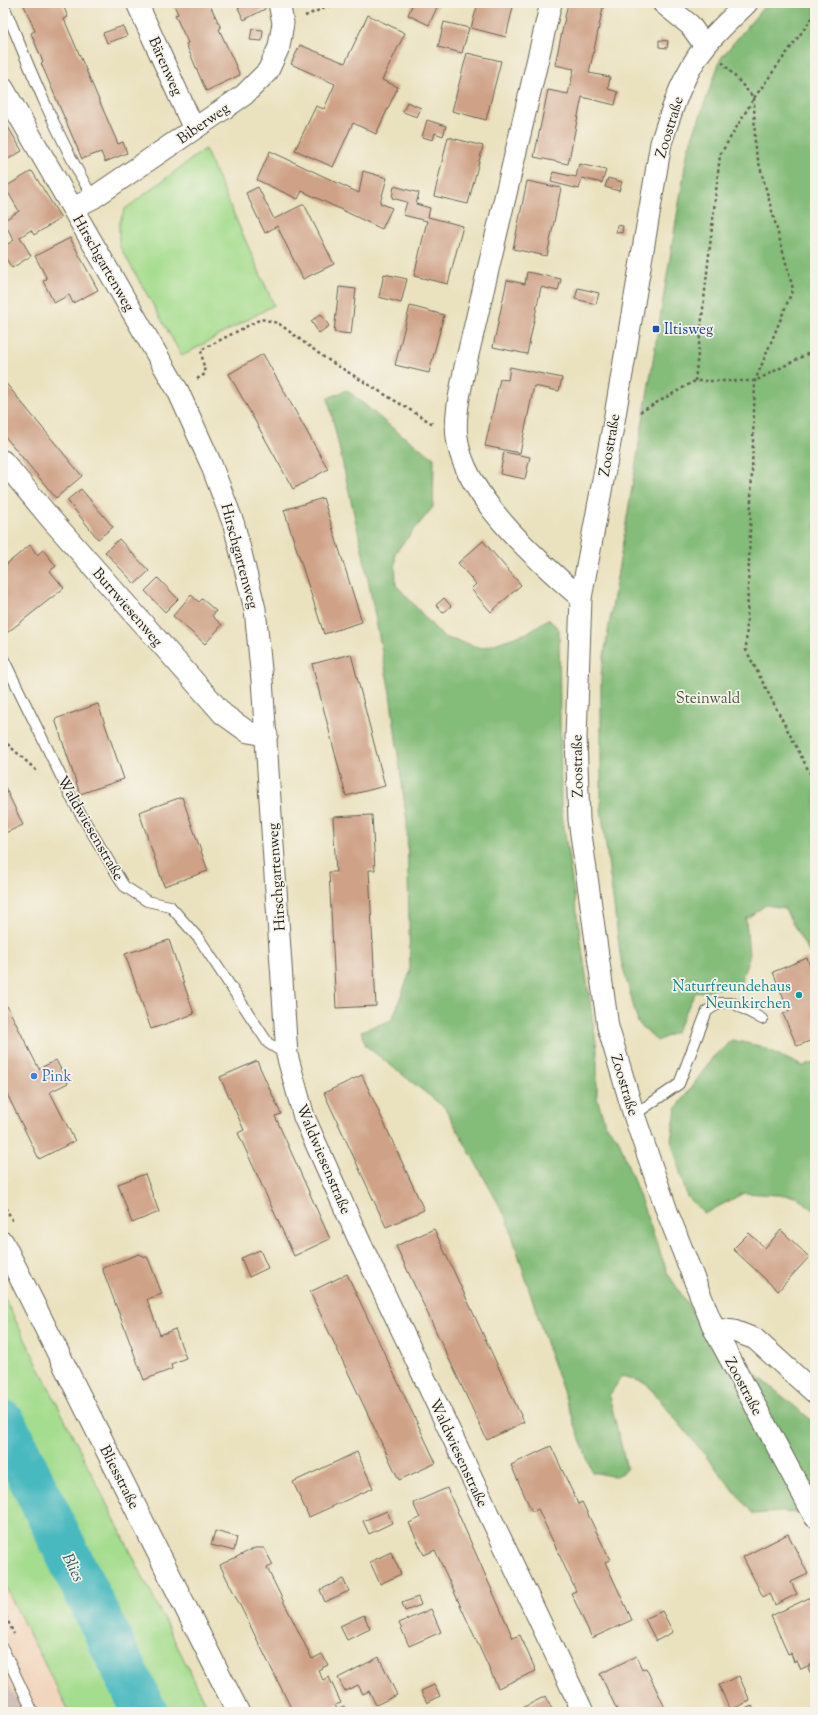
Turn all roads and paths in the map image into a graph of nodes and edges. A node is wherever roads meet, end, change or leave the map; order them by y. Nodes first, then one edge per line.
1 (3, 3) edge
2 (137, 3) edge
3 (336, 3) edge
4 (551, 3) edge
5 (664, 3) edge
6 (747, 3) edge
7 (281, 13) edge
8 (815, 14) edge
9 (705, 46) junction
10 (3, 88) edge
11 (754, 98) junction
12 (194, 129) junction
13 (93, 198) junction
14 (73, 208) junction
15 (815, 350) edge
16 (205, 374) dead end
17 (695, 380) junction
18 (755, 381) junction
19 (613, 427) junction
20 (457, 437) junction
21 (3, 461) edge
22 (581, 598) junction
23 (3, 658) edge
24 (267, 735) junction
25 (815, 783) edge
26 (762, 1019) dead end
27 (288, 1055) junction
28 (634, 1116) junction
29 (3, 1202) edge
30 (10, 1235) edge
31 (714, 1329) junction
32 (815, 1393) edge
33 (815, 1517) edge
34 (3, 1649) edge
35 (33, 1712) edge
36 (238, 1712) edge
37 (583, 1712) edge

1 - 13 lane, Hirschgartenweg
2 - 12 street, Bärenweg
3 - 7 path
4 - 20 street
5 - 9 street
6 - 9 street, Zoostraße
7 - 12 street, Biberweg
8 - 11 path
9 - 11 path
9 - 19 street, Zoostraße
10 - 14 street, Hirschgartenweg
11 - 17 path
11 - 18 path
12 - 13 street, Biberweg
13 - 14 street, Biberweg
14 - 24 street, Hirschgartenweg
15 - 18 path
16 - 20 path
17 - 18 path
17 - 19 path
18 - 25 path
19 - 22 street, Zoostraße
20 - 22 street
21 - 24 street, Burrwiesenweg
22 - 28 street, Zoostraße
23 - 27 lane, Waldwiesenstraße
24 - 27 street, Hirschgartenweg
26 - 28 lane
27 - 37 street, Waldwiesenstraße
28 - 31 street, Zoostraße
29 - 30 path
30 - 36 main road, Bliesstraße
31 - 32 street
31 - 33 street, Zoostraße
34 - 35 lane

